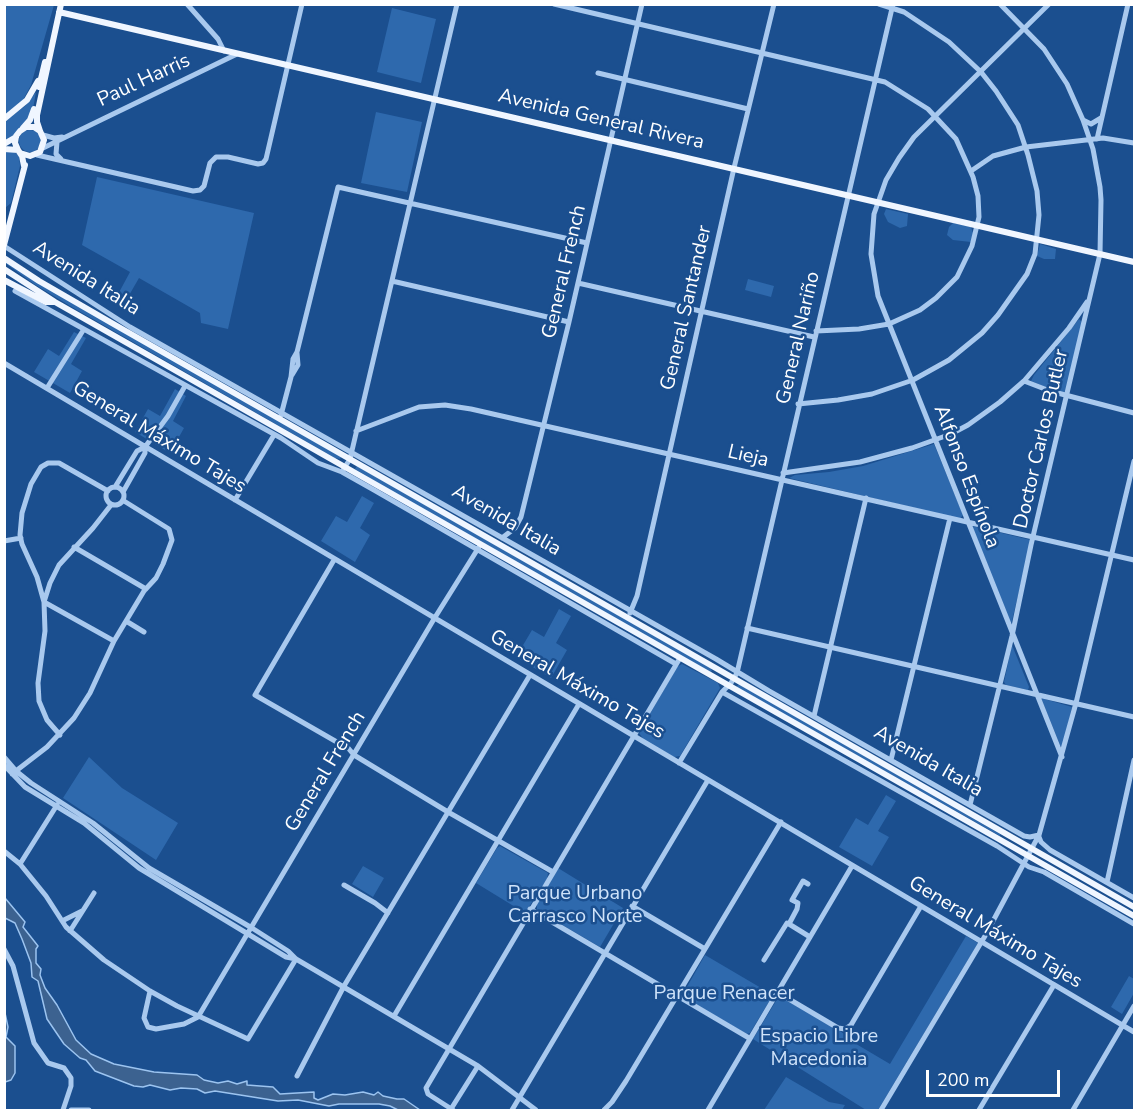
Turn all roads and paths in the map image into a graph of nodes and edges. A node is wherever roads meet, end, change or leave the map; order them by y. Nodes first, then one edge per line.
1 (187, 4) edge
2 (302, 4) edge
3 (457, 4) edge
4 (554, 4) edge
5 (642, 4) edge
6 (774, 4) edge
7 (879, 4) edge
8 (1000, 4) edge
9 (1049, 4) edge
10 (1128, 4) edge
11 (892, 6) edge
12 (60, 8) edge
13 (637, 24) junction
14 (1025, 29) junction
15 (54, 33) junction
16 (224, 51) junction
17 (237, 54) junction
18 (762, 54) junction
19 (287, 65) junction
20 (981, 72) junction
21 (598, 73) dead end
22 (41, 75) junction
23 (875, 79) junction
24 (624, 81) junction
25 (435, 99) junction
26 (748, 109) junction
27 (935, 117) junction
28 (1101, 118) junction
29 (4, 119) edge
30 (1083, 120) junction
31 (23, 129) junction
32 (42, 133) junction
33 (16, 136) junction
34 (66, 136) junction
35 (1093, 139) junction
36 (611, 140) junction
37 (57, 142) junction
38 (1134, 142) edge
39 (4, 144) edge
40 (1026, 147) junction
41 (43, 148) junction
42 (4, 149) edge
43 (19, 151) junction
44 (35, 155) junction
45 (68, 162) junction
46 (24, 166) junction
47 (734, 168) junction
48 (971, 171) junction
49 (848, 195) junction
50 (878, 202) junction
51 (411, 203) junction
52 (977, 225) junction
53 (6, 231) edge
54 (1037, 239) junction
55 (587, 243) junction
56 (4, 245) edge
57 (4, 252) edge
58 (1100, 254) junction
59 (6, 260) edge
60 (1134, 262) edge
61 (4, 269) edge
62 (4, 280) edge
63 (392, 281) junction
64 (578, 283) junction
65 (15, 291) dead end
66 (1088, 300) junction
67 (55, 302) junction
68 (703, 313) junction
69 (111, 319) junction
70 (569, 322) junction
71 (889, 324) junction
72 (84, 329) junction
73 (815, 334) junction
74 (4, 363) edge
75 (913, 380) junction
76 (1024, 381) junction
77 (185, 386) junction
78 (47, 388) junction
79 (1067, 396) junction
80 (798, 404) junction
81 (1134, 413) edge
82 (281, 415) junction
83 (544, 425) junction
84 (356, 431) junction
85 (274, 435) junction
86 (936, 440) junction
87 (145, 447) junction
88 (670, 454) junction
89 (350, 455) junction
90 (1134, 461) edge
91 (344, 469) junction
92 (783, 473) junction
93 (781, 480) junction
94 (115, 487) junction
95 (108, 491) junction
96 (123, 492) junction
97 (866, 498) junction
98 (235, 500) junction
99 (123, 501) junction
100 (111, 505) junction
101 (950, 518) junction
102 (967, 522) junction
103 (1034, 537) junction
104 (21, 538) junction
105 (502, 538) junction
106 (4, 541) edge
107 (479, 546) junction
108 (74, 547) junction
109 (1113, 555) junction
110 (334, 560) junction
111 (1134, 560) edge
112 (54, 574) junction
113 (37, 577) junction
114 (146, 589) junction
115 (44, 602) junction
116 (629, 614) junction
117 (434, 619) junction
118 (126, 621) junction
119 (747, 627) junction
120 (144, 632) dead end
121 (1012, 636) junction
122 (114, 641) junction
123 (832, 647) junction
124 (678, 661) junction
125 (915, 666) junction
126 (721, 670) junction
127 (530, 675) junction
128 (736, 675) junction
129 (716, 678) junction
130 (1000, 685) junction
131 (729, 686) junction
132 (722, 692) junction
133 (1035, 693) junction
134 (1076, 703) junction
135 (579, 704) junction
136 (814, 716) junction
137 (1134, 717) edge
138 (60, 735) junction
139 (633, 735) junction
140 (354, 755) junction
141 (4, 757) edge
142 (1062, 758) junction
143 (891, 760) junction
144 (1134, 760) edge
145 (679, 762) junction
146 (4, 765) edge
147 (14, 773) junction
148 (708, 780) junction
149 (902, 788) junction
150 (57, 804) junction
151 (970, 805) junction
152 (448, 812) junction
153 (781, 822) junction
154 (994, 822) junction
155 (1006, 829) junction
156 (1039, 835) junction
157 (497, 841) junction
158 (999, 843) junction
159 (1033, 849) junction
160 (4, 850) edge
161 (1029, 857) junction
162 (20, 864) junction
163 (1024, 865) junction
164 (852, 866) junction
165 (1062, 866) junction
166 (553, 872) junction
167 (1058, 874) junction
168 (1107, 882) junction
169 (808, 884) dead end
170 (344, 885) dead end
171 (94, 893) dead end
172 (1134, 898) edge
173 (632, 906) junction
174 (921, 906) junction
175 (1134, 907) edge
176 (530, 909) junction
177 (82, 911) junction
178 (387, 913) junction
179 (1134, 916) edge
180 (62, 921) junction
181 (789, 924) junction
182 (1134, 924) edge
183 (70, 931) junction
184 (250, 931) junction
185 (810, 937) junction
186 (982, 941) junction
187 (4, 949) edge
188 (705, 949) junction
189 (604, 953) junction
190 (296, 959) junction
191 (764, 960) dead end
192 (1054, 985) junction
193 (344, 987) junction
194 (150, 991) junction
195 (777, 992) junction
196 (677, 995) junction
197 (1134, 1006) edge
198 (394, 1016) junction
199 (198, 1017) junction
200 (1124, 1026) junction
201 (1134, 1032) edge
202 (750, 1038) junction
203 (448, 1048) junction
204 (478, 1066) junction
205 (297, 1076) dead end
206 (520, 1097) junction
207 (63, 1110) edge
208 (71, 1110) edge
209 (89, 1110) edge
210 (452, 1110) edge
211 (512, 1110) edge
212 (536, 1110) edge
213 (604, 1110) edge
214 (708, 1110) edge
215 (881, 1110) edge
216 (979, 1110) edge
217 (1073, 1110) edge

1 - 16 street
2 - 19 street
3 - 25 street
4 - 13 street
5 - 13 street, General French
6 - 18 street, General Santander
7 - 11 street
8 - 14 street
9 - 14 street, Alfonso Espínola
10 - 28 street
11 - 20 street
11 - 23 street, General Nariño
12 - 15 main road
12 - 16 main road, Avenida General Rivera
13 - 18 street
13 - 24 street, General French
14 - 20 street, Alfonso Espínola
14 - 30 street
15 - 22 main road
15 - 32 main road
16 - 17 main road, Avenida General Rivera
17 - 19 main road, Avenida General Rivera
17 - 34 street, Paul Harris
18 - 23 street
18 - 26 street, General Santander
19 - 25 main road, Avenida General Rivera
19 - 45 street
20 - 27 street, Alfonso Espínola
20 - 40 street
21 - 24 street
22 - 29 main road
22 - 31 main road
23 - 27 street
23 - 49 street, General Nariño
24 - 26 street
24 - 36 street, General French
25 - 36 main road, Avenida General Rivera
25 - 51 street
26 - 47 street, General Santander
27 - 48 street
27 - 50 street, Alfonso Espínola
28 - 30 street
28 - 35 street
30 - 35 street
31 - 32 main road
31 - 33 main road
32 - 34 street, Paul Harris
32 - 41 main road
33 - 39 main road
33 - 43 main road
34 - 37 street, Paul Harris
35 - 38 street
35 - 40 street
35 - 58 street, Doctor Carlos Butler
36 - 47 main road, Avenida General Rivera
36 - 55 street, General French
37 - 41 street, Paul Harris
37 - 45 street
40 - 48 street
40 - 54 street
41 - 44 main road
42 - 43 main road
43 - 44 main road
43 - 46 main road
44 - 45 street
44 - 46 main road
46 - 53 main road
47 - 49 main road, Avenida General Rivera
47 - 68 street, General Santander
48 - 52 street
49 - 50 main road, Avenida General Rivera
49 - 73 street, General Nariño
50 - 52 main road, Avenida General Rivera
50 - 71 street, Alfonso Espínola
51 - 55 street
51 - 63 street
51 - 82 street
52 - 54 main road, Avenida General Rivera
52 - 71 street
53 - 56 main road
54 - 58 main road, Avenida General Rivera
54 - 75 street
55 - 64 street, General French
56 - 69 street, Avenida Italia
57 - 59 main road
58 - 60 main road, Avenida General Rivera
58 - 66 street, Doctor Carlos Butler
59 - 69 main road, Avenida Italia
61 - 67 main road, Avenida Italia
62 - 67 main road
63 - 70 street
63 - 84 street
64 - 68 street
64 - 70 street, General French
65 - 72 street, Avenida Italia
66 - 76 street
66 - 79 street, Doctor Carlos Butler
67 - 91 main road, Avenida Italia
68 - 73 street
68 - 88 street, General Santander
69 - 82 main road, Avenida Italia
70 - 83 street, General French
71 - 73 street
71 - 75 street, Alfonso Espínola
72 - 77 street, Avenida Italia
72 - 78 street
73 - 80 street, General Nariño
74 - 78 street, General Máximo Tajes
75 - 80 street
75 - 86 street, Alfonso Espínola
76 - 79 street
76 - 86 street
77 - 85 street, Avenida Italia
77 - 87 street
78 - 87 street, General Máximo Tajes
79 - 81 street
79 - 103 street, Doctor Carlos Butler
80 - 92 street, General Nariño
82 - 89 main road, Avenida Italia
83 - 84 street, Lieja
83 - 88 street, Lieja
83 - 105 street, General French
84 - 89 street
85 - 91 street, Avenida Italia
85 - 98 street
86 - 92 street
86 - 102 street, Alfonso Espínola
87 - 94 street
87 - 96 street
87 - 98 street, General Máximo Tajes
88 - 93 street, Lieja
88 - 116 street, General Santander
89 - 91 street
89 - 105 street, Avenida Italia
89 - 116 main road, Avenida Italia
90 - 109 street
91 - 107 main road, Avenida Italia
92 - 93 street, General Nariño
93 - 97 street, Lieja
93 - 119 street, General Nariño
94 - 95 street
94 - 96 street
95 - 100 street
95 - 104 street
96 - 99 street
97 - 101 street, Lieja
97 - 123 street
98 - 110 street, General Máximo Tajes
99 - 100 street
99 - 114 street
100 - 108 street
101 - 102 street, Lieja
101 - 125 street
102 - 103 street, Lieja
102 - 121 street, Alfonso Espínola
103 - 109 street, Lieja
103 - 121 street, Doctor Carlos Butler
104 - 106 street
104 - 113 street
105 - 116 street, Avenida Italia
107 - 117 street, General French
107 - 124 main road, Avenida Italia
108 - 112 street
108 - 114 street
109 - 111 street, Lieja
109 - 134 street
110 - 117 street, General Máximo Tajes
110 - 140 street
112 - 113 street
112 - 115 street
113 - 115 street
114 - 118 street
115 - 122 street
115 - 138 street
116 - 126 main road, Avenida Italia
116 - 128 street, Avenida Italia
117 - 127 street, General Máximo Tajes
117 - 140 street, General French
118 - 120 street
118 - 122 street
119 - 123 street
119 - 128 street, General Nariño
121 - 130 street, Doctor Carlos Butler
121 - 133 street, Alfonso Espínola
122 - 138 street
123 - 125 street
123 - 136 street
124 - 129 main road, Avenida Italia
124 - 139 street
125 - 130 street
125 - 143 street
126 - 128 main road, Avenida Italia
126 - 129 street
127 - 135 street, General Máximo Tajes
127 - 152 street
128 - 131 street
128 - 136 street, Avenida Italia
128 - 154 main road, Avenida Italia
129 - 131 main road, Avenida Italia
130 - 133 street
130 - 151 street, Doctor Carlos Butler
131 - 132 street
131 - 149 main road, Avenida Italia
132 - 145 street
132 - 149 street, Avenida Italia
133 - 134 street
133 - 142 street, Alfonso Espínola
134 - 137 street
134 - 142 street
135 - 139 street, General Máximo Tajes
135 - 157 street
136 - 143 street, Avenida Italia
138 - 147 street
139 - 145 street, General Máximo Tajes
139 - 166 street
140 - 152 street
140 - 184 street, General French
141 - 147 street
142 - 156 street
143 - 151 street, Avenida Italia
144 - 168 street
145 - 148 street, General Máximo Tajes
146 - 147 street
147 - 150 street
148 - 153 street, General Máximo Tajes
148 - 173 street
149 - 158 main road, Avenida Italia
150 - 162 street
150 - 184 street
151 - 154 street, Avenida Italia
152 - 157 street
152 - 178 street
153 - 164 street, General Máximo Tajes
153 - 188 street
154 - 155 main road, Avenida Italia
155 - 156 street, Avenida Italia
155 - 158 street
155 - 159 main road, Avenida Italia
156 - 159 street
156 - 168 street
157 - 166 street
157 - 198 street
158 - 159 main road
158 - 161 main road, Avenida Italia
158 - 163 street, Avenida Italia
159 - 161 street
159 - 165 main road, Avenida Italia
160 - 162 street
161 - 163 street
161 - 165 main road
161 - 167 main road, Avenida Italia
162 - 180 street
163 - 182 street, Avenida Italia
163 - 186 street
164 - 174 street, General Máximo Tajes
164 - 185 street
165 - 167 street
165 - 175 main road, Avenida Italia
166 - 176 street
167 - 179 main road, Avenida Italia
168 - 172 street
169 - 181 street
170 - 178 street
171 - 177 street
173 - 188 street
173 - 189 street
174 - 186 street, General Máximo Tajes
174 - 195 street
176 - 189 street
176 - 203 street
177 - 180 street
177 - 183 street
178 - 193 street
180 - 183 street
181 - 185 street
181 - 191 street
183 - 194 street
184 - 190 street
184 - 199 street, General French
185 - 195 street
186 - 192 street, General Máximo Tajes
186 - 215 street
187 - 207 street
188 - 196 street
189 - 196 street
189 - 206 street
190 - 193 street
190 - 199 street
192 - 200 street, General Máximo Tajes
192 - 216 street
193 - 198 street
193 - 205 street
194 - 199 street
194 - 199 street
195 - 202 street
196 - 202 street
196 - 213 street
197 - 200 street
198 - 203 street
200 - 201 street, General Máximo Tajes
200 - 217 street
202 - 214 street
203 - 204 street
203 - 210 street
204 - 206 street
204 - 210 street
206 - 211 street
206 - 212 street
208 - 209 street

